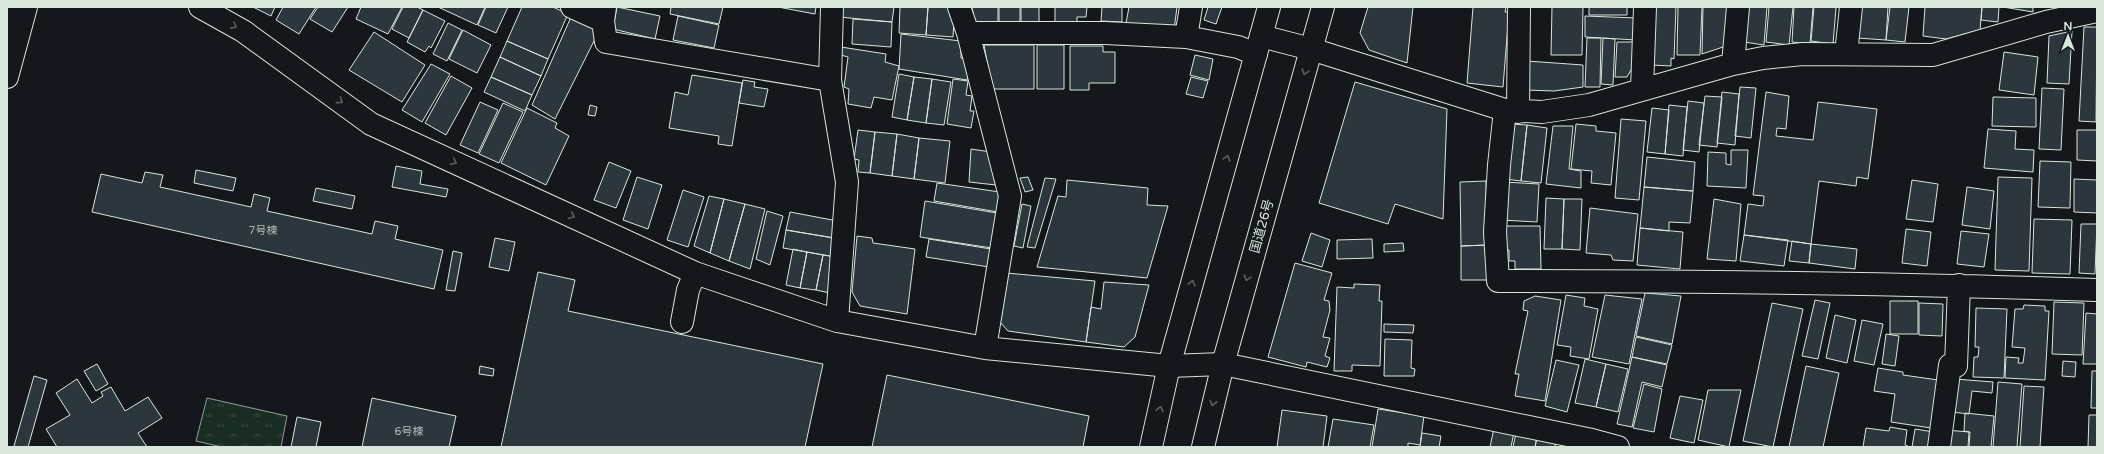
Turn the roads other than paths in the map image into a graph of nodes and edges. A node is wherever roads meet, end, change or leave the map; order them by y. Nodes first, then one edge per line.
1 (13, 7) edge
2 (26, 7) edge
3 (200, 7) edge
4 (572, 7) edge
5 (832, 7) edge
6 (959, 7) edge
7 (1191, 7) edge
8 (1269, 7) edge
9 (1323, 7) edge
10 (1519, 7) edge
11 (1645, 7) edge
12 (1738, 7) edge
13 (1851, 7) edge
14 (2097, 11) edge
15 (604, 14) edge
16 (968, 33) junction
17 (7, 36) edge
18 (1186, 37) junction
19 (1258, 45) junction
20 (1311, 49) junction
21 (1846, 54) junction
22 (1733, 64) junction
23 (7, 77) edge
24 (830, 80) junction
25 (1642, 89) junction
26 (1512, 111) junction
27 (696, 273) junction
28 (1959, 285) junction
29 (2097, 290) edge
30 (837, 321) junction
31 (682, 322) dead end
32 (985, 348) junction
33 (1223, 364) junction
34 (1169, 366) junction
35 (1590, 443) edge
36 (1151, 447) edge
37 (1203, 447) edge
38 (1618, 447) edge
39 (1939, 447) edge

1 - 17 main road
2 - 23 main road
3 -> 27 main road
4 - 15 main road
5 - 24 main road
6 - 16 main road
7 - 18 main road
8 - 19 main road
9 - 20 main road, 国道26号
10 - 26 main road
11 - 25 main road
12 - 22 main road
13 - 21 main road
14 - 21 main road
15 - 24 main road
16 - 18 main road
16 - 32 main road
18 - 19 main road
19 - 20 main road
34 -> 19 main road
20 - 26 main road
20 -> 33 main road, 国道26号
21 - 22 main road
22 - 25 main road
24 - 30 main road
25 - 26 main road
26 - 28 main road
27 - 30 main road
27 - 31 main road
28 - 29 main road
28 - 39 main road
30 - 32 main road
32 - 34 main road
33 - 34 main road
33 - 35 main road
33 -> 37 main road, 国道26号
36 -> 34 main road
35 - 38 main road

